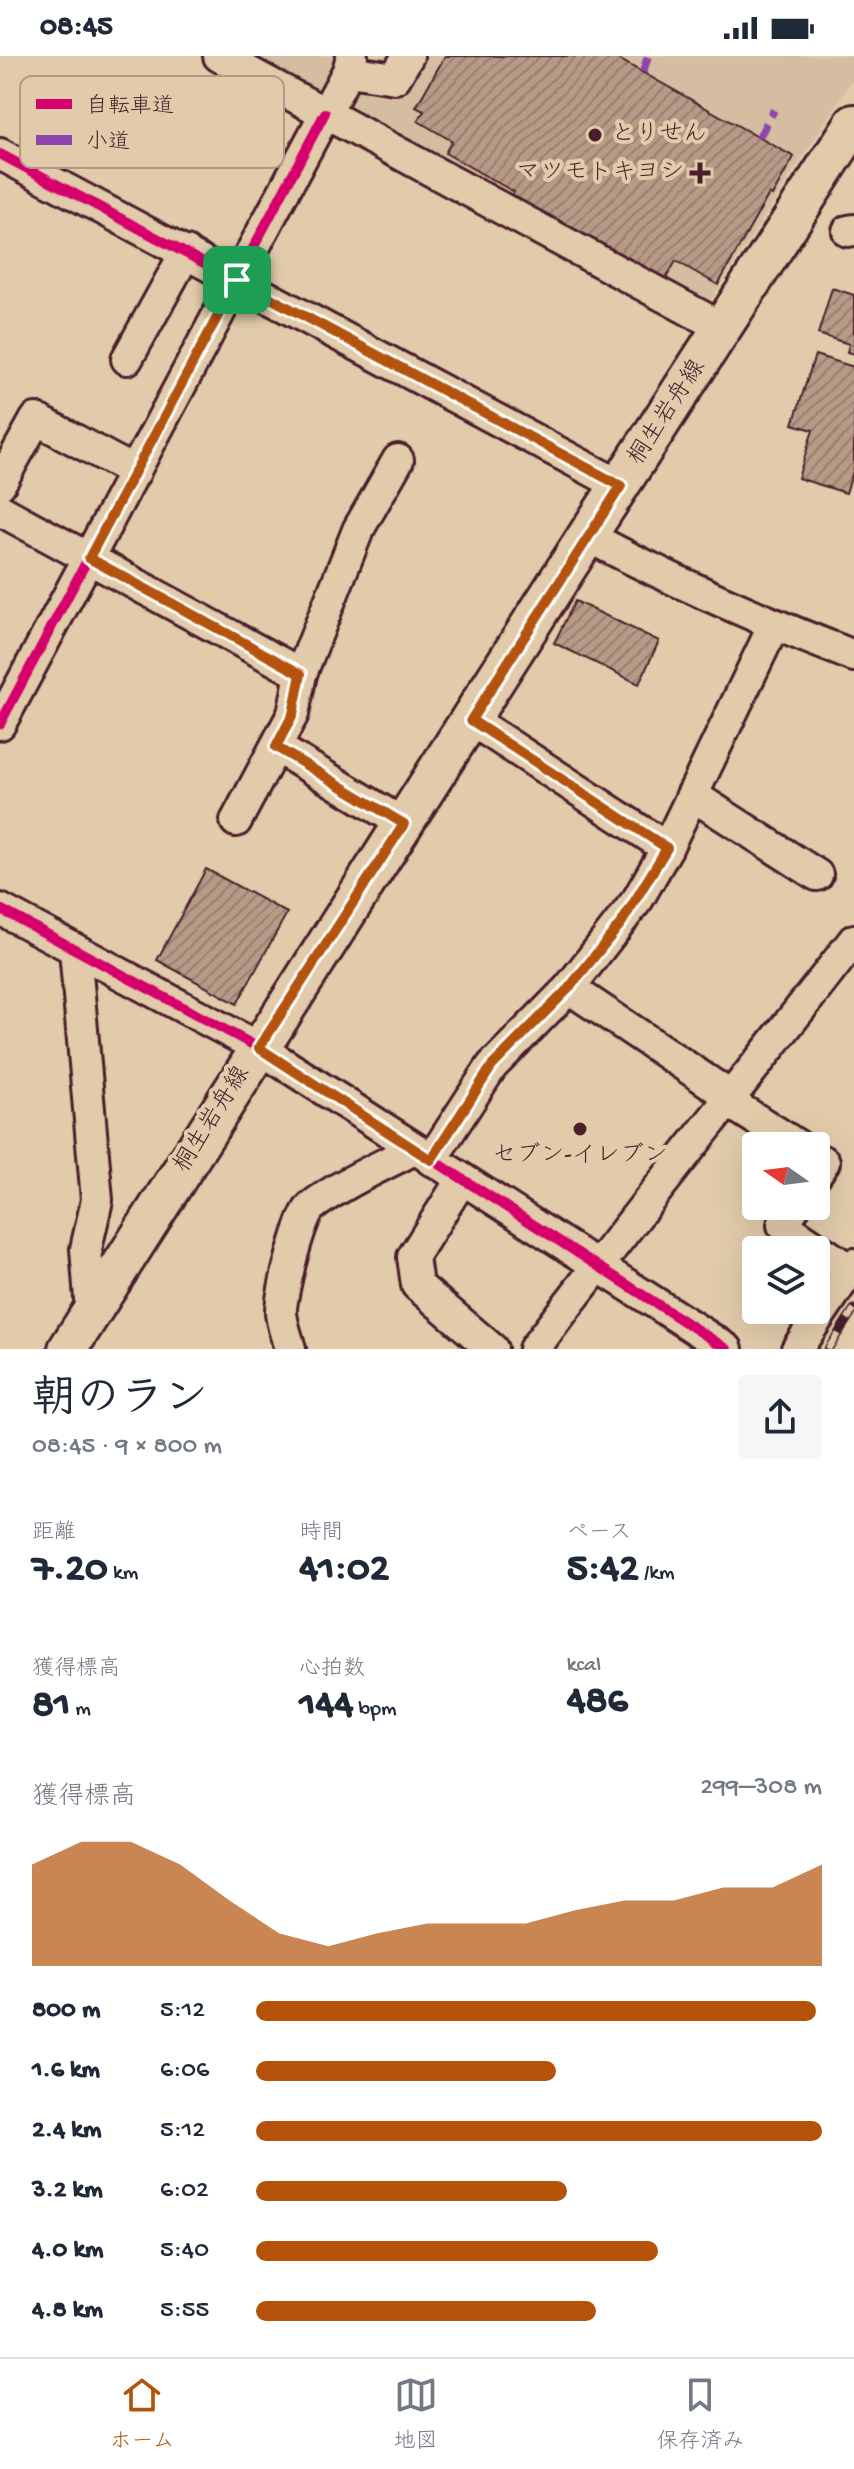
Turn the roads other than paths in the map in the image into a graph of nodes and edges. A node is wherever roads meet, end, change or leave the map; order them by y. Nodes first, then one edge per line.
1 (219, 56) edge
2 (408, 56) edge
3 (350, 64) edge
4 (256, 76) edge
5 (284, 91) edge
6 (325, 113) junction
7 (854, 124) edge
8 (0, 154) edge
9 (20, 165) edge
10 (27, 168) edge
11 (186, 252) junction
12 (237, 280) junction
13 (723, 328) junction
14 (127, 359) dead end
15 (398, 460) dead end
16 (135, 472) junction
17 (0, 484) edge
18 (621, 486) junction
19 (0, 510) edge
20 (587, 536) junction
21 (89, 558) junction
22 (774, 625) junction
23 (854, 656) edge
24 (301, 674) junction
25 (471, 720) junction
26 (0, 724) edge
27 (276, 747) junction
28 (692, 795) junction
29 (236, 821) dead end
30 (404, 824) junction
31 (667, 848) junction
32 (817, 875) dead end
33 (0, 909) edge
34 (854, 940) edge
35 (75, 950) junction
36 (569, 988) junction
37 (259, 1048) junction
38 (729, 1102) junction
39 (776, 1132) edge
40 (422, 1154) junction
41 (462, 1179) junction
42 (786, 1220) edge
43 (597, 1266) junction
44 (852, 1267) edge
45 (91, 1311) junction
46 (72, 1348) edge
47 (290, 1349) edge
48 (492, 1349) edge
49 (534, 1349) edge
50 (727, 1349) edge
51 (797, 1349) edge

1 - 4 street
2 - 3 street
3 - 6 street
5 - 6 street
6 - 12 street
6 - 13 street
7 - 13 main road, 桐生岩舟線
8 - 9 street
10 - 11 street
11 - 12 street
11 - 14 street
12 - 16 street
12 - 18 street
13 - 18 main road, 桐生岩舟線
15 - 24 street
16 - 17 street
16 - 21 street
18 - 20 main road, 桐生岩舟線
19 - 21 street
20 - 22 street
20 - 25 main road, 桐生岩舟線
21 - 24 street
21 - 26 street
22 - 23 street
22 - 28 street
24 - 27 street
25 - 30 main road, 桐生岩舟線
25 - 31 street
27 - 29 street
27 - 30 street
28 - 31 street
28 - 32 street
30 - 37 main road, 桐生岩舟線
31 - 36 street
33 - 35 street
34 - 38 street
35 - 37 street
35 - 45 street
36 - 38 street
36 - 40 street
37 - 40 street
37 - 45 main road, 桐生岩舟線
38 - 39 street
38 - 43 street
40 - 41 street
40 - 47 street
41 - 43 street
41 - 48 street
42 - 44 street
43 - 49 street
43 - 50 street
44 - 51 street
45 - 46 main road, 桐生岩舟線

